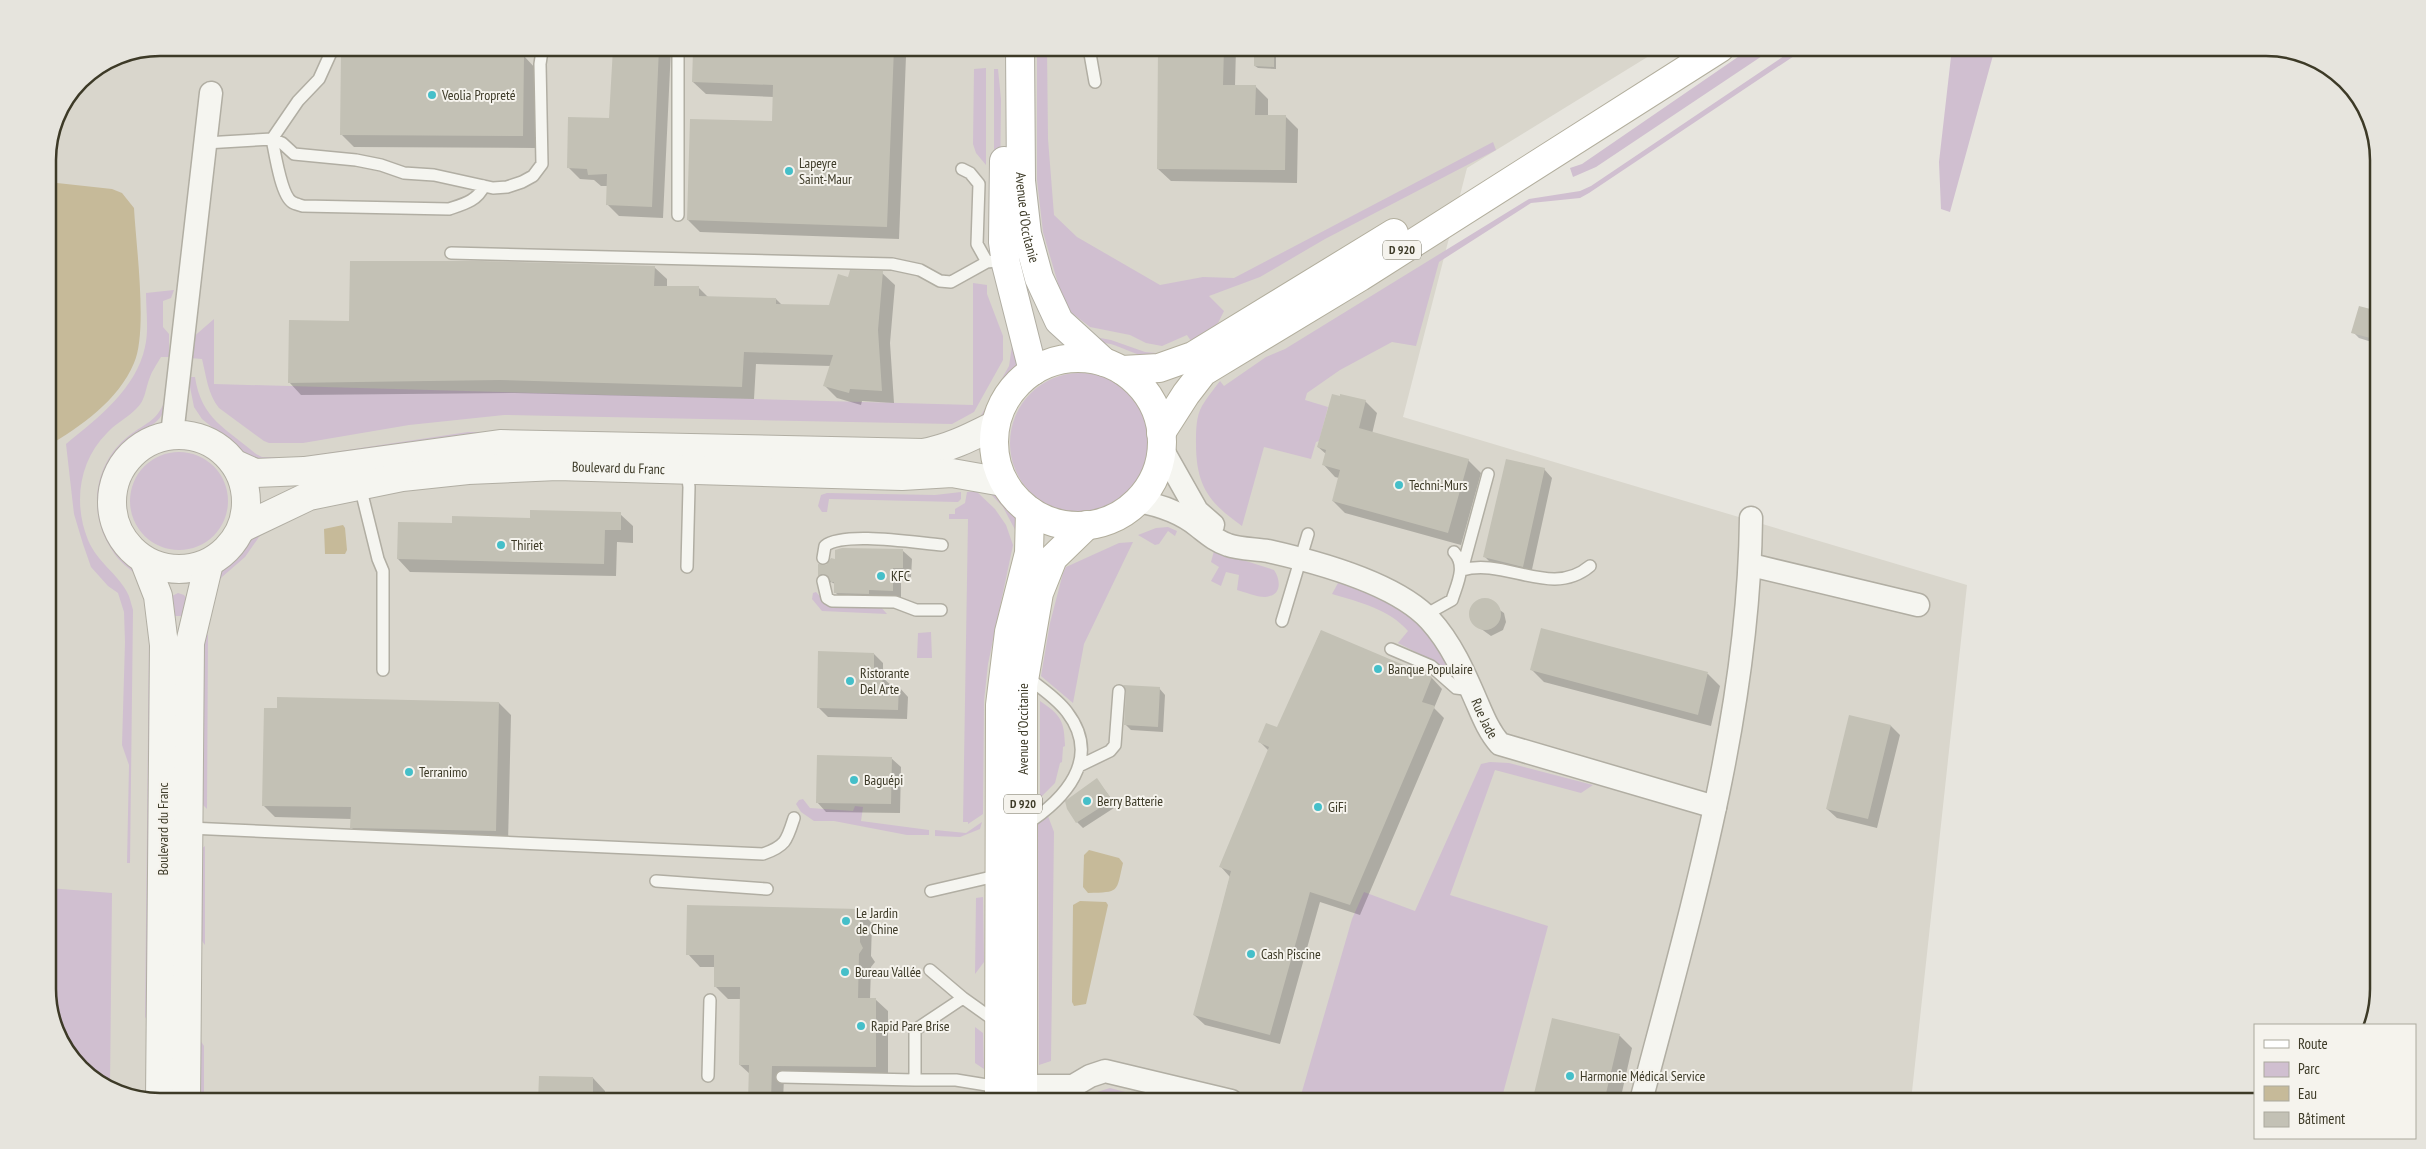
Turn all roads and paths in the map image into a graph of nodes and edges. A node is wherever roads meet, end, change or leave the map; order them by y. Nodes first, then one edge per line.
1 (329, 56) edge
2 (541, 56) edge
3 (678, 56) edge
4 (1005, 56) edge
5 (1020, 56) edge
6 (1090, 56) edge
7 (1686, 56) edge
8 (1707, 56) edge
9 (1095, 82) dead end
10 (211, 93) dead end
11 (272, 139) junction
12 (205, 143) junction
13 (962, 169) dead end
14 (484, 186) junction
15 (678, 215) dead end
16 (451, 253) dead end
17 (997, 261) junction
18 (1113, 366) junction
19 (1033, 371) junction
20 (995, 425) junction
21 (172, 435) junction
22 (1161, 441) junction
23 (235, 464) junction
24 (687, 471) junction
25 (1488, 474) dead end
26 (1004, 482) junction
27 (360, 486) junction
28 (1137, 501) junction
29 (1030, 511) junction
30 (1751, 518) dead end
31 (1087, 525) junction
32 (242, 528) junction
33 (1308, 534) dead end
34 (942, 545) dead end
35 (1244, 546) junction
36 (1454, 552) dead end
37 (823, 558) dead end
38 (144, 560) junction
39 (1300, 560) junction
40 (210, 563) junction
41 (1751, 565) junction
42 (1590, 566) dead end
43 (688, 567) dead end
44 (1462, 570) junction
45 (823, 581) dead end
46 (1918, 605) dead end
47 (941, 610) dead end
48 (1425, 615) junction
49 (1282, 621) dead end
50 (1391, 649) dead end
51 (383, 670) dead end
52 (1025, 676) junction
53 (1470, 686) junction
54 (1119, 691) dead end
55 (1079, 766) junction
56 (1715, 807) junction
57 (794, 818) dead end
58 (1023, 826) junction
59 (189, 828) junction
60 (1000, 875) junction
61 (656, 881) dead end
62 (767, 889) dead end
63 (931, 891) dead end
64 (930, 970) dead end
65 (963, 998) junction
66 (710, 1000) dead end
67 (999, 1024) junction
68 (708, 1076) dead end
69 (782, 1077) dead end
70 (915, 1080) junction
71 (160, 1093) edge
72 (186, 1093) edge
73 (1007, 1093) edge
74 (1011, 1093) edge
75 (1011, 1093) edge
76 (1019, 1093) edge
77 (1194, 1093) edge
78 (1643, 1093) edge

1 - 11 lane
2 - 14 lane
3 - 15 lane
4 - 17 main road, Avenue d'Occitanie
5 - 18 main road, Avenue d'Occitanie
6 - 9 lane
7 - 18 main road, D 920
8 - 22 main road, D 920
10 - 12 street
11 - 12 lane
11 - 14 lane
11 - 14 lane
12 - 21 street
13 - 17 lane
16 - 17 lane
17 - 19 main road, Avenue d'Occitanie
18 - 19 main road
18 - 22 main road
19 - 20 main road
20 - 23 street, Boulevard du Franc
20 - 26 main road
21 - 23 street
21 - 38 street
22 - 28 main road
22 - 35 street, Rue Jade
23 - 32 street
24 - 26 street, Boulevard du Franc
24 - 27 street, Boulevard du Franc
24 - 43 lane
25 - 44 lane
26 - 29 main road
27 - 32 street, Boulevard du Franc
27 - 51 lane
28 - 31 main road
28 - 35 street, Rue Jade
29 - 31 main road
29 - 60 main road, Avenue d'Occitanie / D 920
30 - 41 street
31 - 52 main road, Avenue d'Occitanie / D 920
32 - 40 street
33 - 39 lane
34 - 37 lane
35 - 39 street, Rue Jade
36 - 44 lane
38 - 40 street
38 - 71 street, Boulevard du Franc
39 - 48 street, Rue Jade
39 - 49 lane
40 - 59 street, Boulevard du Franc
41 - 46 street
41 - 56 street
42 - 44 lane
44 - 48 lane
45 - 47 lane
48 - 53 street, Rue Jade
50 - 53 lane
52 - 55 lane
52 - 58 main road, Avenue d'Occitanie / D 920
53 - 56 street, Rue Jade
54 - 55 lane
55 - 58 lane
56 - 78 street
57 - 59 lane
58 - 74 main road, Avenue d'Occitanie / D 920
59 - 72 street, Boulevard du Franc
60 - 63 lane
60 - 67 main road, Avenue d'Occitanie / D 920
61 - 62 lane
64 - 65 lane
65 - 67 lane
65 - 70 lane
66 - 68 lane
67 - 75 main road, Avenue d'Occitanie / D 920
69 - 70 lane
70 - 73 lane
76 - 77 street

